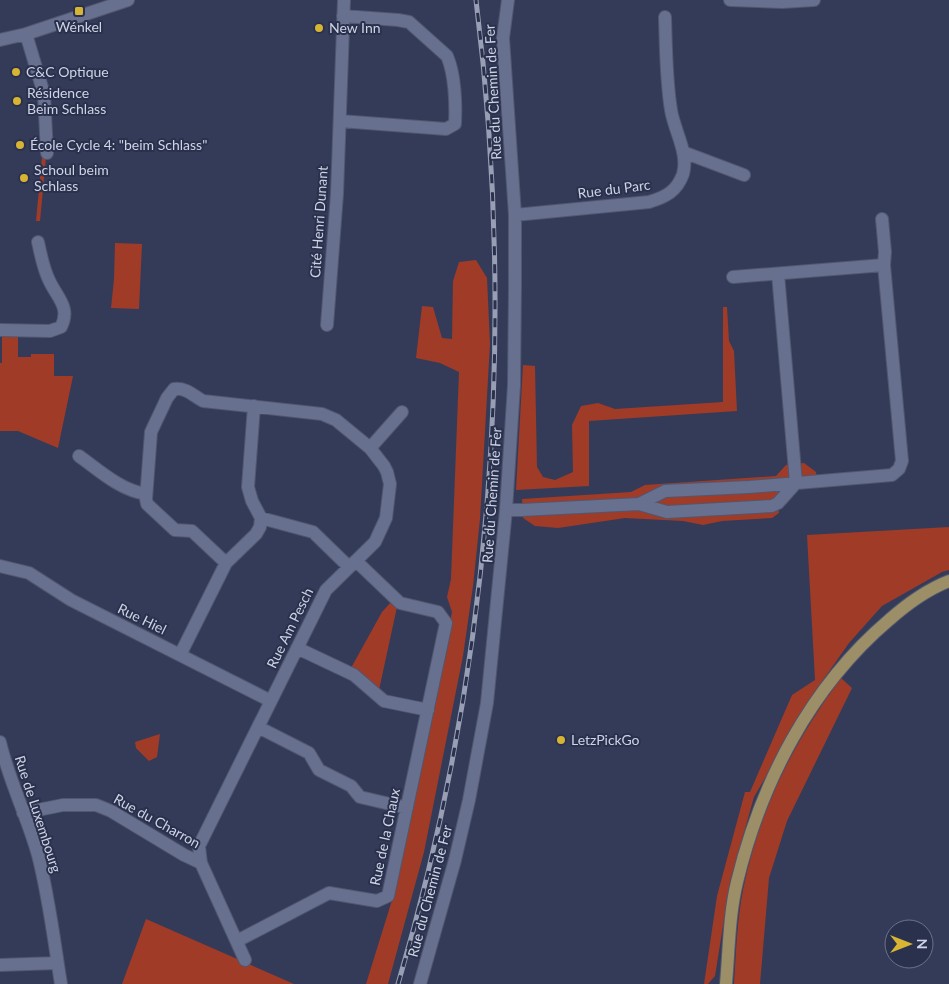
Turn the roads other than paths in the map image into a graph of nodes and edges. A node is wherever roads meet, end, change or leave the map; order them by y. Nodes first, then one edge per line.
1 (128, 0) edge
2 (344, 0) edge
3 (508, 0) edge
4 (730, 0) edge
5 (814, 0) edge
6 (782, 1) edge
7 (343, 16) junction
8 (664, 17) dead end
9 (26, 34) junction
10 (0, 40) edge
11 (340, 121) junction
12 (683, 152) junction
13 (47, 153) dead end
14 (744, 175) dead end
15 (515, 215) junction
16 (882, 219) dead end
17 (38, 242) dead end
18 (884, 265) junction
19 (778, 274) junction
20 (734, 276) dead end
21 (327, 326) dead end
22 (0, 330) edge
23 (254, 406) junction
24 (402, 412) dead end
25 (370, 448) junction
26 (79, 456) dead end
27 (796, 483) junction
28 (146, 494) junction
29 (639, 504) junction
30 (506, 510) junction
31 (261, 518) junction
32 (226, 563) junction
33 (353, 564) junction
34 (0, 566) edge
35 (949, 581) edge
36 (297, 648) junction
37 (180, 655) junction
38 (271, 700) junction
39 (428, 710) junction
40 (258, 727) junction
41 (0, 742) edge
42 (407, 808) junction
43 (23, 813) junction
44 (201, 863) junction
45 (237, 941) junction
46 (245, 960) dead end
47 (58, 963) junction
48 (0, 965) edge
49 (61, 984) edge
50 (420, 984) edge
51 (726, 984) edge

1 - 9 street
2 - 7 street, Cité Henri Dunant
3 - 15 street, Rue du Chemin de Fer
4 - 6 street
5 - 6 street
7 - 11 street, Cité Henri Dunant
7 - 11 street
8 - 12 street, Rue du Parc
9 - 10 street
9 - 13 street
11 - 21 street, Cité Henri Dunant
12 - 14 street
12 - 15 street, Rue du Parc
15 - 30 street, Rue du Chemin de Fer
16 - 18 street
17 - 22 street
18 - 19 street
18 - 27 street
19 - 20 street
19 - 27 street
23 - 25 street, Rue Am Pesch
23 - 28 street, Rue Am Pesch
23 - 31 street
24 - 25 street
25 - 33 street, Rue Am Pesch
26 - 28 street
27 - 29 street
27 - 29 street
28 - 32 street
29 - 30 street
30 - 50 street, Rue du Chemin de Fer
31 - 32 street
31 - 33 street, Rue de la Chaux
32 - 37 street
33 - 36 street, Rue Am Pesch
33 - 39 street, Rue de la Chaux
34 - 37 street, Rue Hiel
35 - 51 main road
36 - 38 street, Rue Am Pesch
36 - 39 street
37 - 38 street, Rue Hiel
38 - 40 street, Rue Am Pesch
39 - 42 street, Rue de la Chaux
40 - 42 street
40 - 44 street, Rue Am Pesch
41 - 43 street, Rue de Luxembourg
42 - 45 street, Rue de la Chaux
43 - 44 street, Rue du Charron
43 - 47 street, Rue de Luxembourg
44 - 45 street, Rue du Charron
45 - 46 street, Rue du Charron
47 - 48 street
47 - 49 street, Rue de Luxembourg

